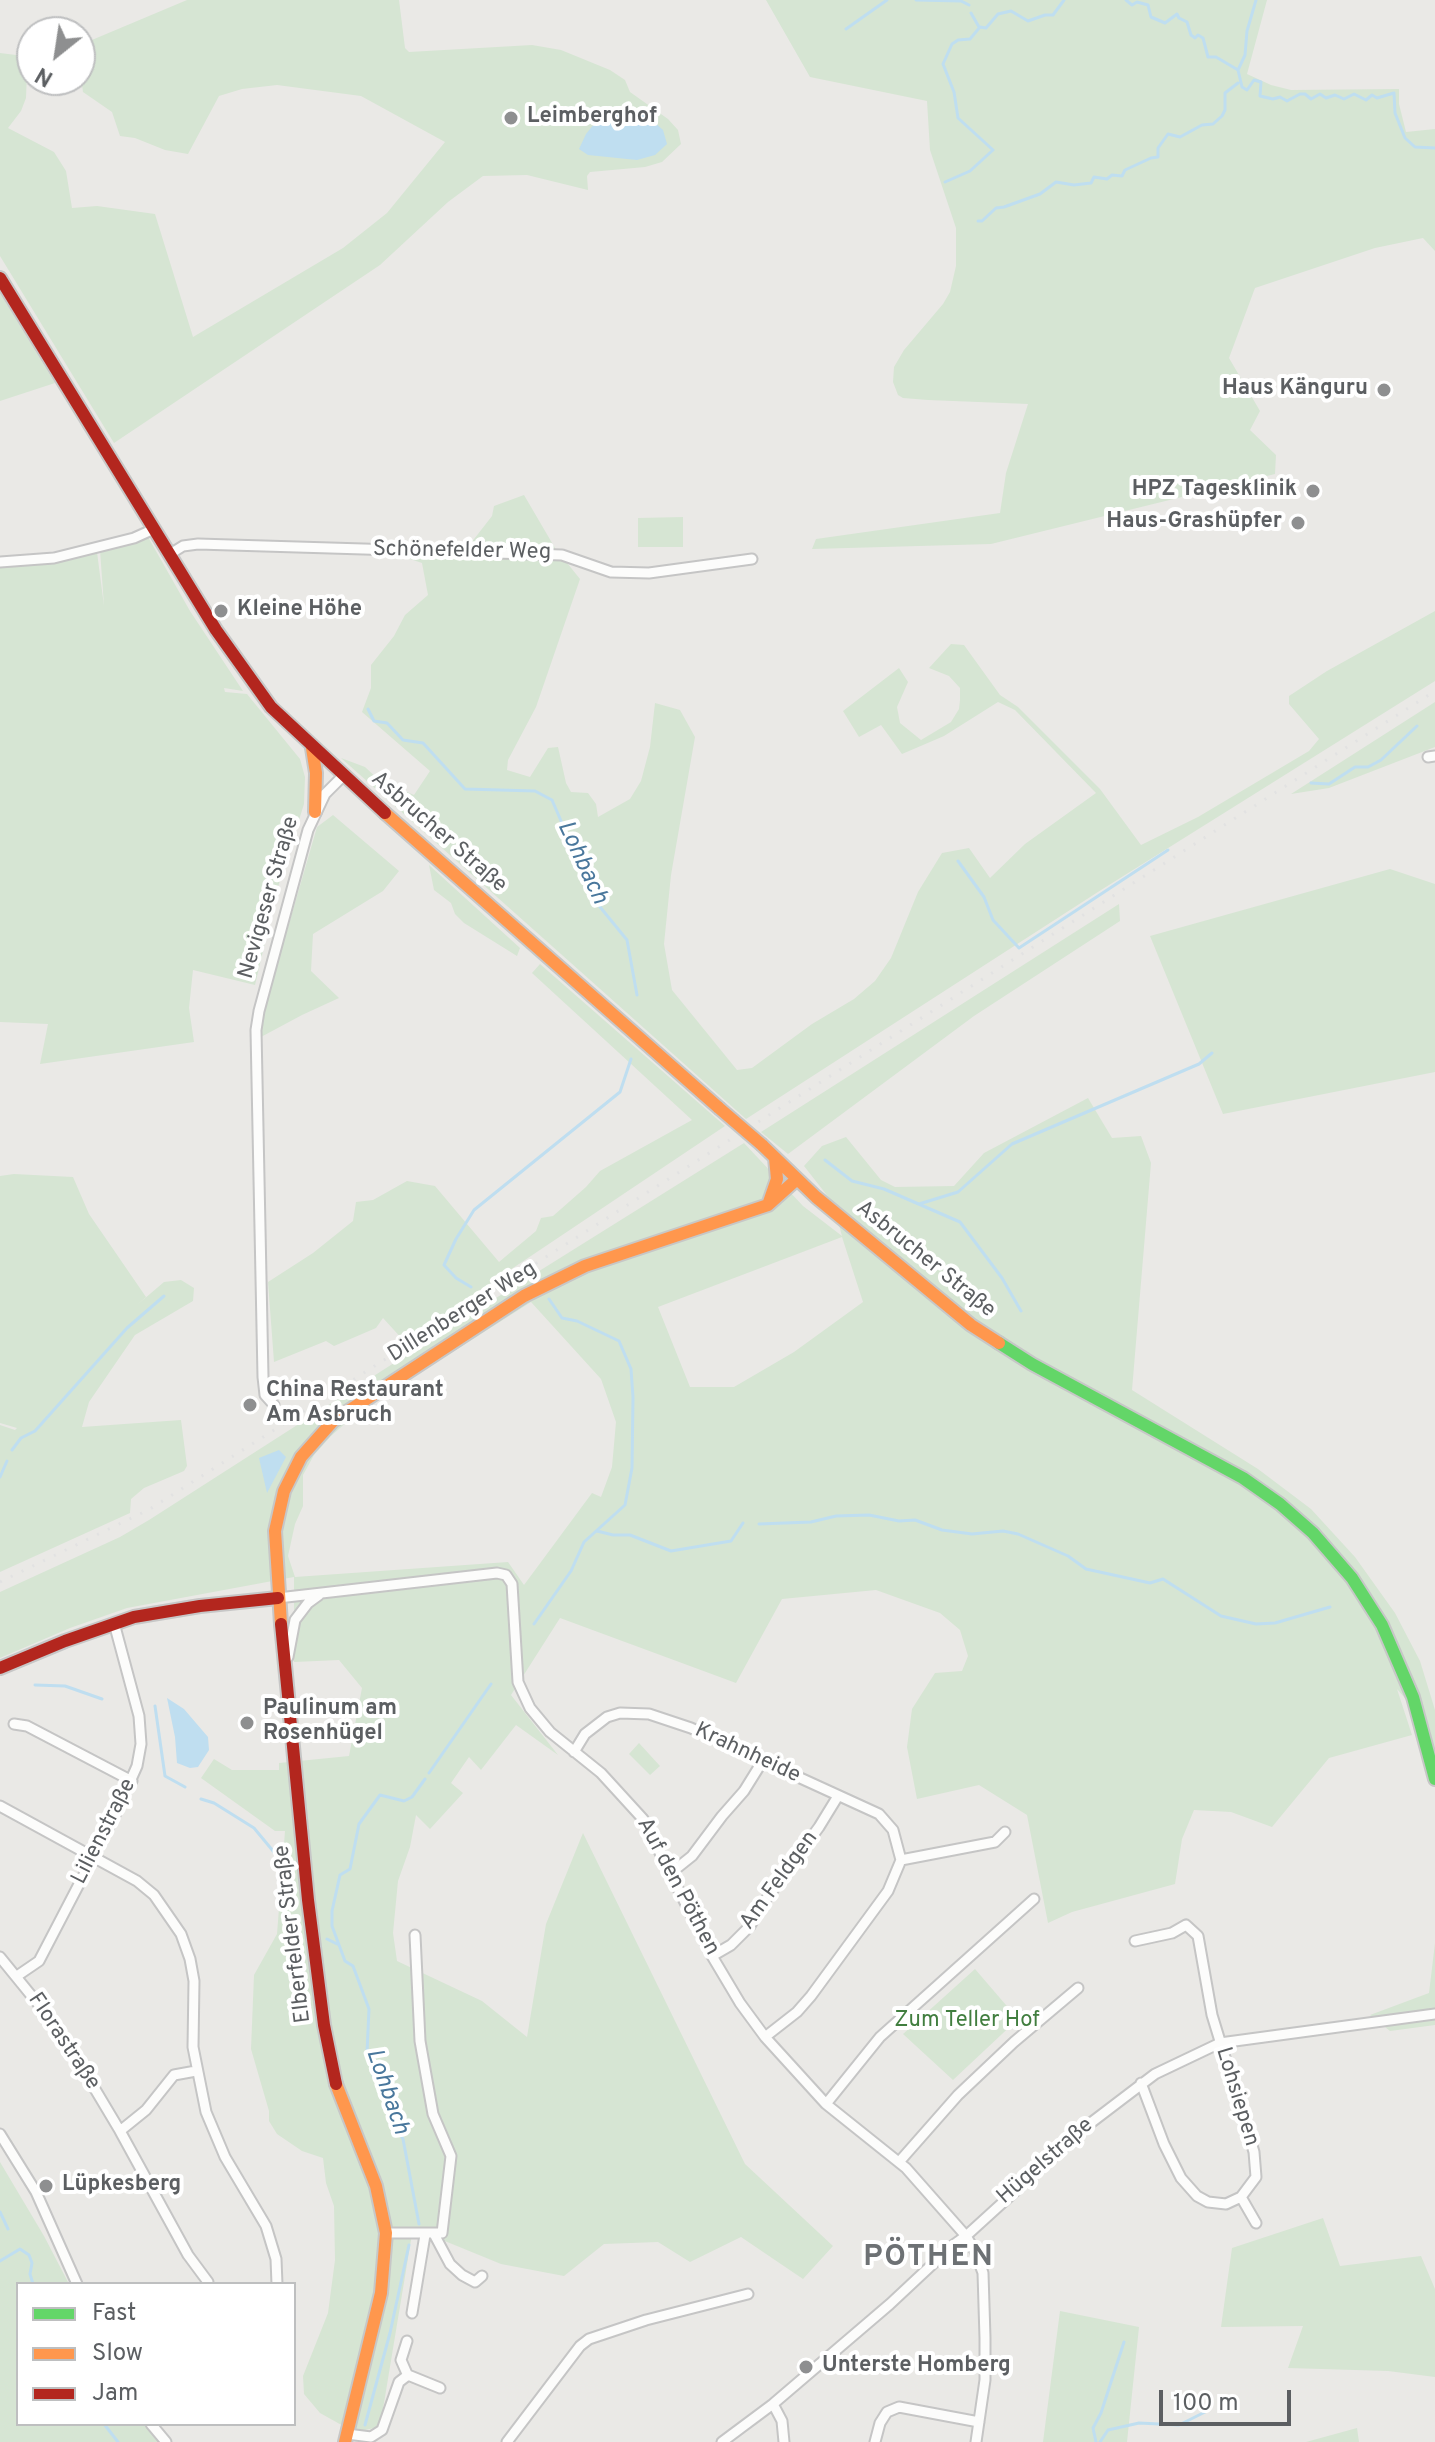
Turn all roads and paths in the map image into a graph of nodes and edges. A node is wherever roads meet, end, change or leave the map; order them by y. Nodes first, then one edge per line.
1 (0, 278) edge
2 (154, 529) junction
3 (170, 554) junction
4 (752, 559) dead end
5 (0, 562) edge
6 (312, 748) junction
7 (343, 776) junction
8 (315, 812) junction
9 (775, 1157) junction
10 (797, 1179) junction
11 (768, 1205) junction
12 (274, 1405) dead end
13 (322, 1593) junction
14 (278, 1598) junction
15 (114, 1623) junction
16 (0, 1668) edge
17 (285, 1668) junction
18 (14, 1724) dead end
19 (574, 1752) junction
20 (762, 1762) junction
21 (1435, 1779) edge
22 (132, 1781) junction
23 (838, 1796) junction
24 (0, 1806) edge
25 (1005, 1832) dead end
26 (93, 1856) junction
27 (901, 1860) junction
28 (672, 1872) junction
29 (1034, 1899) dead end
30 (415, 1935) dead end
31 (1135, 1941) dead end
32 (712, 1956) junction
33 (0, 1957) edge
34 (17, 1976) junction
35 (1078, 1988) dead end
36 (1435, 2014) edge
37 (765, 2037) junction
38 (1220, 2043) junction
39 (196, 2071) junction
40 (1141, 2083) junction
41 (826, 2104) junction
42 (120, 2131) junction
43 (0, 2134) edge
44 (899, 2162) junction
45 (1241, 2197) junction
46 (1256, 2223) dead end
47 (386, 2233) junction
48 (429, 2234) junction
49 (966, 2236) junction
50 (482, 2276) dead end
51 (76, 2282) edge
52 (208, 2282) edge
53 (277, 2282) edge
54 (748, 2294) dead end
55 (412, 2313) dead end
56 (407, 2341) dead end
57 (408, 2376) junction
58 (440, 2388) dead end
59 (773, 2404) junction
60 (979, 2422) junction
61 (153, 2426) edge
62 (346, 2438) edge
63 (166, 2442) edge
64 (507, 2442) edge
65 (722, 2442) edge
66 (784, 2442) edge
67 (875, 2442) edge
68 (976, 2442) edge

1 - 2 main road
2 - 3 main road
2 - 5 street
3 - 4 street, Schönefelder Weg
3 - 6 main road
6 - 7 main road
6 - 8 main road
7 - 8 street, Nevigeser Straße
7 - 9 main road, Asbrucher Straße, bridge
8 - 12 street, Nevigeser Straße
9 - 10 main road, Asbrucher Straße
9 - 11 main road
10 - 11 main road, Dillenberger Weg
10 - 21 main road, Asbrucher Straße
11 - 14 main road, Dillenberger Weg
13 - 14 street, Auf den Pöthen
13 - 17 street, Elberfelder Straße
13 - 19 street, Auf den Pöthen
14 - 15 main road
14 - 17 main road, Elberfelder Straße
15 - 16 main road
15 - 22 street, Lilienstraße
17 - 47 main road, Elberfelder Straße
18 - 22 street
19 - 20 street, Krahnheide
19 - 28 street, Auf den Pöthen
20 - 23 street, Krahnheide
20 - 28 street
22 - 26 street, Lilienstraße
23 - 27 street, Krahnheide
23 - 32 street, Am Feldgen
24 - 26 street
25 - 27 street
26 - 34 street, Lilienstraße
26 - 39 street
27 - 37 street
28 - 32 street, Auf den Pöthen
29 - 41 street
30 - 48 street
31 - 38 street, Lohsiepen
32 - 37 street, Auf den Pöthen
33 - 34 street, Florastraße
34 - 42 street, Florastraße
35 - 44 street
36 - 38 street, Hügelstraße
37 - 41 street, Auf den Pöthen
38 - 40 street, Hügelstraße
38 - 45 street, Lohsiepen
39 - 42 street
39 - 53 street
40 - 45 street
40 - 49 street, Hügelstraße
41 - 44 street, Auf den Pöthen
42 - 52 street, Florastraße
43 - 51 street
44 - 49 street, Auf den Pöthen
45 - 46 street
47 - 48 street
47 - 62 main road, Elberfelder Straße
48 - 50 street
48 - 55 street
49 - 59 street, Hügelstraße
49 - 60 street, Auf den Pöthen
54 - 64 street
56 - 57 street
57 - 58 street
57 - 62 street, Elberfelder Straße
59 - 65 street, Hügelstraße
59 - 66 street
60 - 67 street
60 - 68 street, Auf den Pöthen
61 - 63 street

